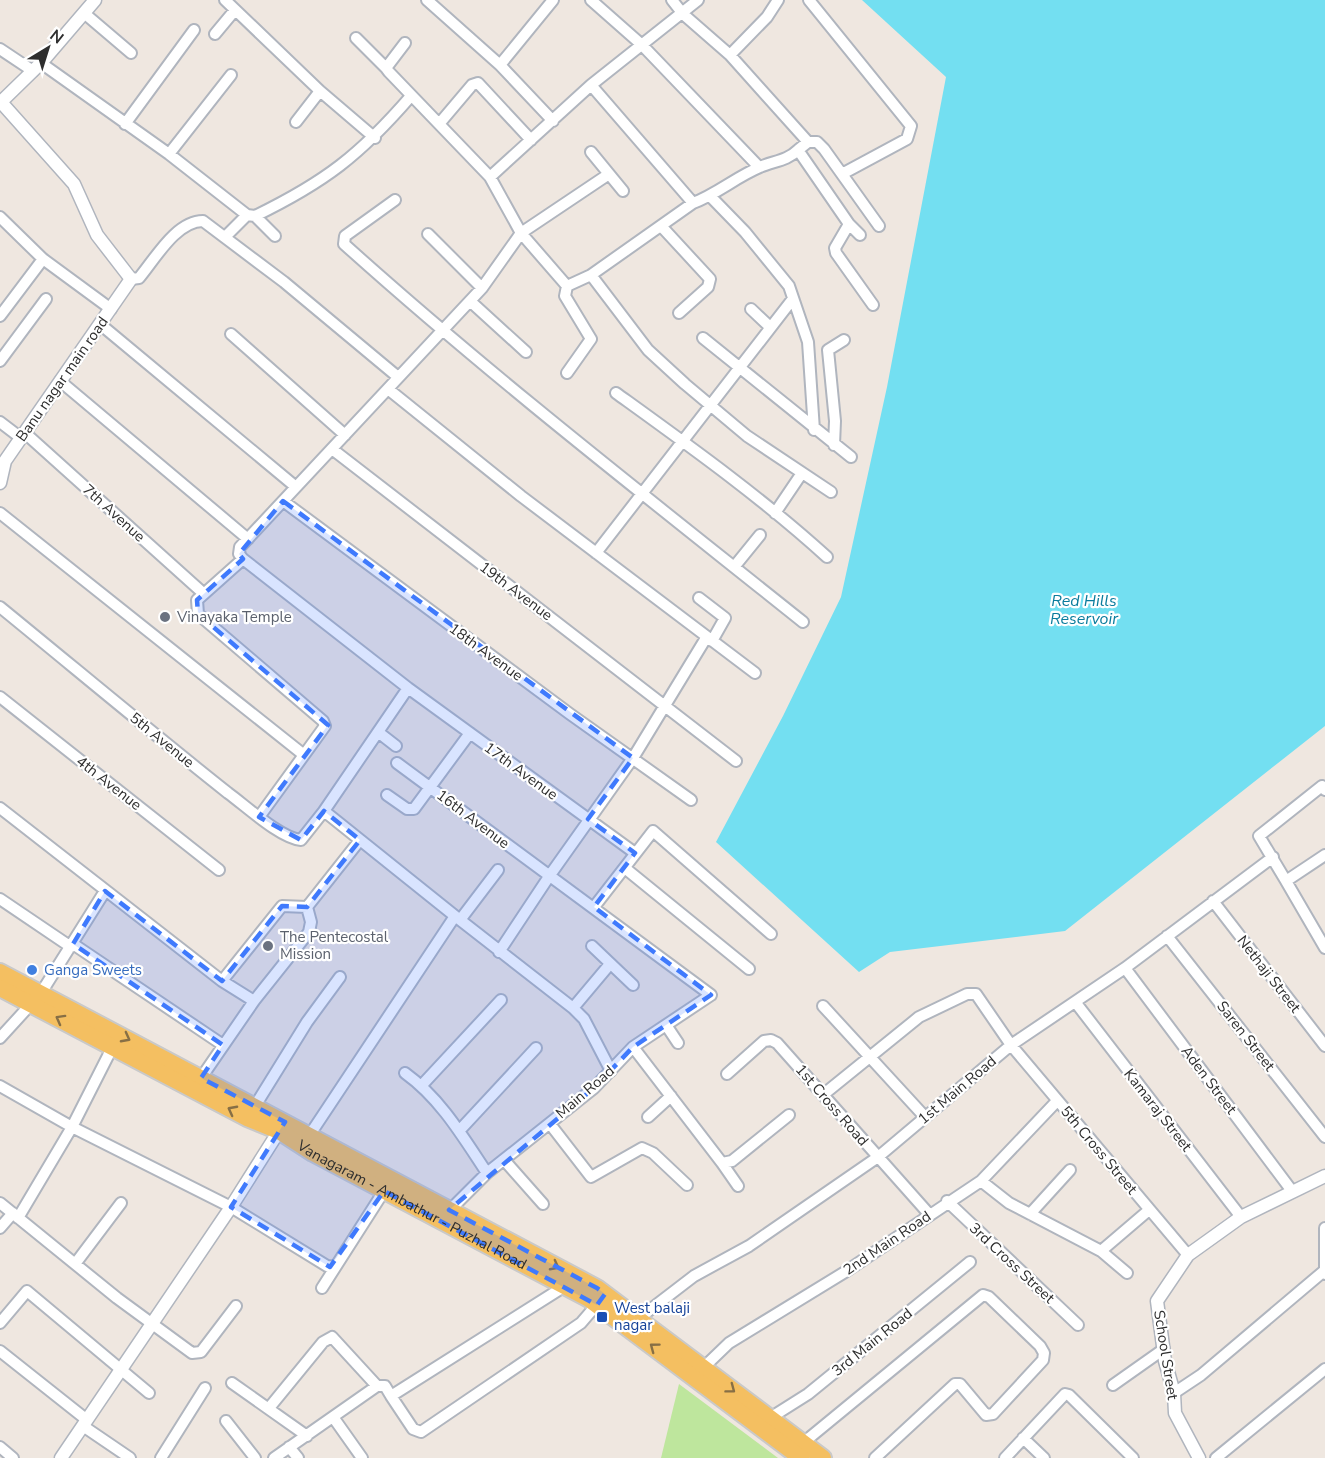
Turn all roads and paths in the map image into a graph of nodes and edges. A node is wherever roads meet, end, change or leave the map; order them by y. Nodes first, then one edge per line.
1 (95, 0) edge
2 (225, 0) edge
3 (427, 0) edge
4 (591, 0) edge
5 (672, 0) edge
6 (698, 0) edge
7 (809, 0) edge
8 (550, 1) edge
9 (776, 1) edge
10 (235, 10) junction
11 (84, 14) junction
12 (683, 14) junction
13 (195, 30) dead end
14 (215, 34) dead end
15 (356, 38) dead end
16 (405, 43) dead end
17 (642, 45) junction
18 (0, 50) edge
19 (131, 53) dead end
20 (730, 55) junction
21 (500, 65) junction
22 (37, 67) junction
23 (386, 68) junction
24 (231, 75) dead end
25 (591, 85) junction
26 (320, 91) junction
27 (411, 96) junction
28 (1, 102) edge
29 (553, 121) junction
30 (296, 122) dead end
31 (125, 124) junction
32 (439, 124) junction
33 (375, 138) junction
34 (531, 140) junction
35 (808, 142) junction
36 (798, 150) junction
37 (591, 153) dead end
38 (169, 154) junction
39 (759, 167) junction
40 (609, 174) junction
41 (843, 174) junction
42 (490, 177) junction
43 (623, 190) dead end
44 (711, 197) junction
45 (395, 200) dead end
46 (693, 203) junction
47 (251, 216) junction
48 (0, 218) edge
49 (849, 224) junction
50 (879, 226) dead end
51 (662, 227) junction
52 (521, 232) junction
53 (428, 234) dead end
54 (860, 235) dead end
55 (275, 236) dead end
56 (225, 237) junction
57 (44, 259) junction
58 (591, 274) junction
59 (131, 279) junction
60 (567, 286) junction
61 (482, 288) junction
62 (46, 299) dead end
63 (792, 300) junction
64 (470, 301) junction
65 (873, 305) dead end
66 (111, 309) junction
67 (751, 309) dead end
68 (679, 313) dead end
69 (0, 316) edge
70 (100, 324) junction
71 (770, 327) junction
72 (441, 331) junction
73 (231, 334) dead end
74 (703, 338) dead end
75 (844, 340) dead end
76 (526, 352) dead end
77 (0, 361) edge
78 (742, 367) junction
79 (567, 373) dead end
80 (398, 377) junction
81 (60, 381) junction
82 (388, 389) junction
83 (616, 393) dead end
84 (712, 405) junction
85 (0, 422) edge
86 (814, 430) junction
87 (23, 435) junction
88 (345, 435) junction
89 (684, 442) junction
90 (834, 445) junction
91 (332, 449) junction
92 (851, 457) dead end
93 (802, 473) junction
94 (0, 483) edge
95 (296, 487) junction
96 (831, 492) dead end
97 (643, 495) junction
98 (283, 501) junction
99 (0, 513) edge
100 (775, 513) junction
101 (760, 535) dead end
102 (248, 538) junction
103 (596, 553) junction
104 (826, 557) dead end
105 (243, 559) junction
106 (734, 567) junction
107 (204, 593) junction
108 (699, 598) dead end
109 (0, 607) edge
110 (803, 622) dead end
111 (709, 639) junction
112 (755, 673) dead end
113 (408, 688) junction
114 (0, 697) edge
115 (665, 706) junction
116 (378, 732) junction
117 (470, 733) junction
118 (396, 746) dead end
119 (304, 755) junction
120 (633, 758) junction
121 (736, 760) dead end
122 (397, 763) dead end
123 (1324, 787) edge
124 (431, 788) junction
125 (387, 795) dead end
126 (691, 800) dead end
127 (0, 808) edge
128 (324, 811) junction
129 (259, 817) junction
130 (588, 819) junction
131 (360, 840) junction
132 (635, 853) junction
133 (1325, 855) edge
134 (1273, 858) junction
135 (626, 869) junction
136 (219, 870) dead end
137 (498, 870) dead end
138 (549, 875) junction
139 (1286, 881) junction
140 (105, 891) junction
141 (0, 900) edge
142 (1213, 901) junction
143 (307, 907) junction
144 (594, 907) junction
145 (458, 918) junction
146 (771, 934) dead end
147 (1167, 936) junction
148 (72, 946) junction
149 (592, 946) dead end
150 (1325, 948) edge
151 (499, 952) junction
152 (610, 964) junction
153 (1125, 968) junction
154 (749, 969) dead end
155 (0, 972) edge
156 (340, 977) dead end
157 (222, 981) junction
158 (633, 985) dead end
159 (0, 988) edge
160 (711, 994) joint
161 (36, 998) junction
162 (501, 1000) dead end
163 (254, 1001) junction
164 (1076, 1003) junction
165 (823, 1006) dead end
166 (573, 1008) junction
167 (666, 1025) junction
168 (0, 1038) edge
169 (678, 1043) dead end
170 (223, 1045) junction
171 (1011, 1045) junction
172 (1325, 1046) edge
173 (633, 1047) junction
174 (112, 1048) junction
175 (536, 1048) dead end
176 (868, 1057) junction
177 (611, 1071) junction
178 (405, 1073) dead end
179 (727, 1074) dead end
180 (201, 1078) junction
181 (422, 1085) junction
182 (0, 1086) edge
183 (824, 1094) junction
184 (671, 1096) junction
185 (1058, 1101) junction
186 (255, 1106) junction
187 (789, 1115) dead end
188 (648, 1117) dead end
189 (925, 1117) junction
190 (550, 1124) junction
191 (72, 1127) junction
192 (279, 1131) junction
193 (459, 1131) junction
194 (1325, 1137) edge
195 (304, 1138) junction
196 (878, 1157) junction
197 (505, 1161) junction
198 (722, 1163) junction
199 (1070, 1170) dead end
200 (487, 1173) junction
201 (1325, 1176) edge
202 (981, 1181) junction
203 (687, 1185) dead end
204 (738, 1186) dead end
205 (384, 1191) junction
206 (1292, 1191) junction
207 (947, 1202) junction
208 (0, 1203) edge
209 (122, 1203) dead end
210 (543, 1204) dead end
211 (231, 1208) junction
212 (1149, 1210) junction
213 (929, 1214) junction
214 (1030, 1214) junction
215 (16, 1215) junction
216 (445, 1215) junction
217 (1241, 1217) junction
218 (1325, 1227) edge
219 (0, 1228) edge
220 (1101, 1251) junction
221 (1188, 1255) junction
222 (970, 1262) dead end
223 (75, 1264) junction
224 (335, 1267) junction
225 (1127, 1273) dead end
226 (1324, 1273) edge
227 (565, 1286) junction
228 (322, 1288) dead end
229 (601, 1299) junction
230 (236, 1306) dead end
231 (638, 1318) junction
232 (0, 1323) edge
233 (152, 1324) junction
234 (1078, 1325) dead end
235 (1164, 1349) junction
236 (0, 1351) edge
237 (703, 1368) junction
238 (1325, 1370) edge
239 (120, 1371) junction
240 (232, 1383) dead end
241 (1113, 1385) dead end
242 (377, 1386) junction
243 (205, 1388) dead end
244 (1174, 1393) junction
245 (149, 1394) dead end
246 (391, 1396) junction
247 (269, 1408) junction
248 (333, 1417) junction
249 (770, 1418) junction
250 (226, 1420) dead end
251 (85, 1423) junction
252 (307, 1436) junction
253 (1023, 1438) junction
254 (0, 1447) edge
255 (289, 1447) junction
256 (802, 1450) edge
257 (13, 1458) edge
258 (61, 1458) edge
259 (130, 1458) edge
260 (161, 1458) edge
261 (255, 1458) edge
262 (274, 1458) edge
263 (298, 1458) edge
264 (362, 1458) edge
265 (823, 1458) edge
266 (875, 1458) edge
267 (1005, 1458) edge
268 (1044, 1458) edge
269 (1133, 1458) edge
270 (1199, 1458) edge
271 (1216, 1458) edge

1 - 11 street
2 - 10 street
3 - 21 street
4 - 17 street
5 - 12 street
6 - 12 street
7 - 41 street
8 - 21 street
9 - 20 street
10 - 14 street
10 - 26 street
11 - 19 street
11 - 22 street
12 - 17 street
12 - 20 street
13 - 31 street
15 - 23 street
16 - 23 street
17 - 25 street
17 - 39 street
18 - 22 street
20 - 35 street
21 - 29 street
22 - 28 street
22 - 31 street
23 - 27 street
24 - 38 street
25 - 29 street
25 - 46 street
26 - 30 street
26 - 33 street
27 - 32 street
27 - 33 street
28 - 59 street
29 - 34 street
31 - 38 street
32 - 34 street
32 - 42 street
33 - 47 street
34 - 42 street
35 - 36 street
35 - 41 street
36 - 39 street
36 - 49 street
37 - 40 street
38 - 47 street
39 - 44 street
40 - 43 street
40 - 52 street
41 - 50 street
42 - 52 street
44 - 46 street
44 - 63 street
45 - 72 street
46 - 51 street
47 - 55 street
47 - 56 street
48 - 57 street
49 - 54 street
49 - 65 street
51 - 58 street
51 - 68 street
52 - 60 street
52 - 61 street
53 - 61 street
56 - 59 street
56 - 80 street
57 - 66 street
57 - 69 street
58 - 60 street
58 - 84 street
59 - 66 street, Banu nagar main road
60 - 79 street
61 - 64 street
62 - 77 street
63 - 71 street
63 - 86 street
64 - 72 street
64 - 76 street
66 - 70 street, Banu nagar main road
67 - 71 street
70 - 81 street, Banu nagar main road
70 - 95 street
71 - 78 street
72 - 80 street
72 - 97 street
73 - 88 street
74 - 78 street
75 - 90 street
78 - 84 street
78 - 86 street
80 - 82 street
81 - 87 street, Banu nagar main road
81 - 102 street
82 - 88 street
82 - 103 street
83 - 89 street
84 - 89 street
84 - 93 street
85 - 87 street, 7th Avenue
86 - 90 street
87 - 94 street, Banu nagar main road
87 - 107 street, 7th Avenue
88 - 91 street
89 - 97 street
89 - 100 street
90 - 92 street
91 - 95 street
91 - 115 street, 19th Avenue
93 - 96 street
93 - 100 street
95 - 98 street
97 - 103 street
97 - 106 street
98 - 102 street
98 - 120 street, 18th Avenue
99 - 119 street
100 - 104 street
101 - 106 street
102 - 105 street
103 - 111 street
105 - 107 street
105 - 113 street, 17th Avenue
106 - 110 street
107 - 119 street
108 - 111 street
109 - 129 street, 5th Avenue
111 - 112 street
111 - 115 street
113 - 116 street
113 - 117 street, 17th Avenue
114 - 136 street, 4th Avenue
115 - 120 street
115 - 121 street, 19th Avenue
116 - 118 street
116 - 128 street
117 - 124 street
117 - 130 street, 17th Avenue
119 - 129 street
120 - 126 street, 18th Avenue
120 - 130 street
122 - 124 street, 16th Avenue
123 - 134 street
124 - 125 street
124 - 138 street, 16th Avenue
127 - 140 street
128 - 129 street, 5th Avenue
128 - 131 street
130 - 132 street, 17th Avenue
130 - 138 street
131 - 143 street
131 - 145 street
132 - 135 street
132 - 146 street
133 - 139 street
134 - 139 street
134 - 142 street, 1st Main Road
135 - 144 street
135 - 154 street
137 - 145 street
138 - 144 street, 16th Avenue
138 - 151 street
139 - 150 street
140 - 148 street
140 - 157 street
141 - 148 street
142 - 147 street, 1st Main Road
142 - 172 street, Nethaji Street
143 - 157 street
143 - 163 street
144 - 160 street, 16th Avenue
145 - 151 street
145 - 195 street
147 - 153 street, 1st Main Road
147 - 194 street, Saren Street
148 - 161 street
148 - 170 street
149 - 152 street
151 - 166 street
152 - 158 street
152 - 166 street
153 - 164 street, 1st Main Road
153 - 206 street, Aden Street
155 - 161 main road
156 - 186 street
157 - 163 street
159 - 161 main road, Vanagaram - Ambathur - Puzhal Road
160 - 167 street, Main Road
161 - 168 street
174 -> 161 main road, Vanagaram - Ambathur - Puzhal Road
161 -> 180 main road
162 - 181 street
163 - 170 street
164 - 171 street, 1st Main Road
164 - 217 street, Kamaraj Street
165 - 176 street
166 - 177 street
167 - 169 street
167 - 173 street, Main Road
170 - 180 street
171 - 176 street, 5th Cross Street
171 - 185 street, 5th Cross Street
171 - 189 street, 1st Main Road
173 - 177 street, Main Road
173 - 184 street
174 - 191 street
192 -> 174 main road, Vanagaram - Ambathur - Puzhal Road
175 - 193 street
176 - 183 street, 5th Cross Street
176 - 189 street
177 - 190 street, Main Road
178 - 181 street
179 - 183 street, 1st Cross Road
180 - 186 main road
181 - 193 street
182 - 191 street
183 - 196 street, 1st Cross Road
184 - 188 street
184 - 198 street
185 - 202 street, 2nd Main Road
185 - 212 street, 5th Cross Street
186 - 195 main road
187 - 198 street
189 - 196 street, 1st Main Road
190 - 197 street, Main Road
190 - 203 street
191 - 211 street
191 - 215 street
192 - 195 main road, Vanagaram - Ambathur - Puzhal Road
192 - 211 street
193 - 200 street
195 - 205 main road, Vanagaram - Ambathur - Puzhal Road
195 - 216 main road, Vanagaram - Ambathur - Puzhal Road
196 - 213 street, 1st Cross Road
196 - 231 street, 1st Main Road
197 - 200 street, Main Road
197 - 210 street
198 - 204 street
199 - 214 street
200 - 216 street, Main Road
201 - 206 street
202 - 207 street, 2nd Main Road
202 - 214 street
205 - 216 main road, Vanagaram - Ambathur - Puzhal Road
205 - 224 street
206 - 217 street
207 - 213 street, 2nd Main Road
207 - 234 street, 3rd Cross Street
208 - 215 street
209 - 223 street
211 - 224 street
211 - 233 street
212 - 220 street
212 - 221 street, 5th Cross Street
213 - 237 street, 2nd Main Road
214 - 220 street
215 - 219 street
215 - 223 street
216 - 227 main road, Vanagaram - Ambathur - Puzhal Road
216 -> 229 main road, Vanagaram - Ambathur - Puzhal Road
217 - 221 street
218 - 226 street
220 - 225 street
221 - 235 street, School Street
222 - 249 street, 3rd Main Road
223 - 233 street
224 - 228 street
226 - 244 street
227 - 229 main road, Vanagaram - Ambathur - Puzhal Road
227 - 246 street
229 - 231 main road, Vanagaram - Ambathur - Puzhal Road
229 - 246 street
256 -> 229 main road, Vanagaram - Ambathur - Puzhal Road
230 - 233 street
231 - 237 main road, Vanagaram - Ambathur - Puzhal Road
232 - 239 street
233 - 239 street
235 - 241 street
235 - 244 street, School Street
236 - 251 street
237 -> 249 main road, Vanagaram - Ambathur - Puzhal Road
238 - 271 street
239 - 245 street
239 - 251 street
240 - 247 street
242 - 246 street
242 - 247 street
242 - 248 street
243 - 260 street
244 - 270 street, School Street
247 - 252 street
248 - 252 street
248 - 264 street
249 - 256 main road, Vanagaram - Ambathur - Puzhal Road
250 - 261 street
251 - 258 street
251 - 259 street
252 - 255 street
253 - 267 street
253 - 268 street
253 - 269 street
254 - 257 street
255 - 262 street
255 - 263 street
256 - 265 main road, Vanagaram - Ambathur - Puzhal Road
256 - 266 street

